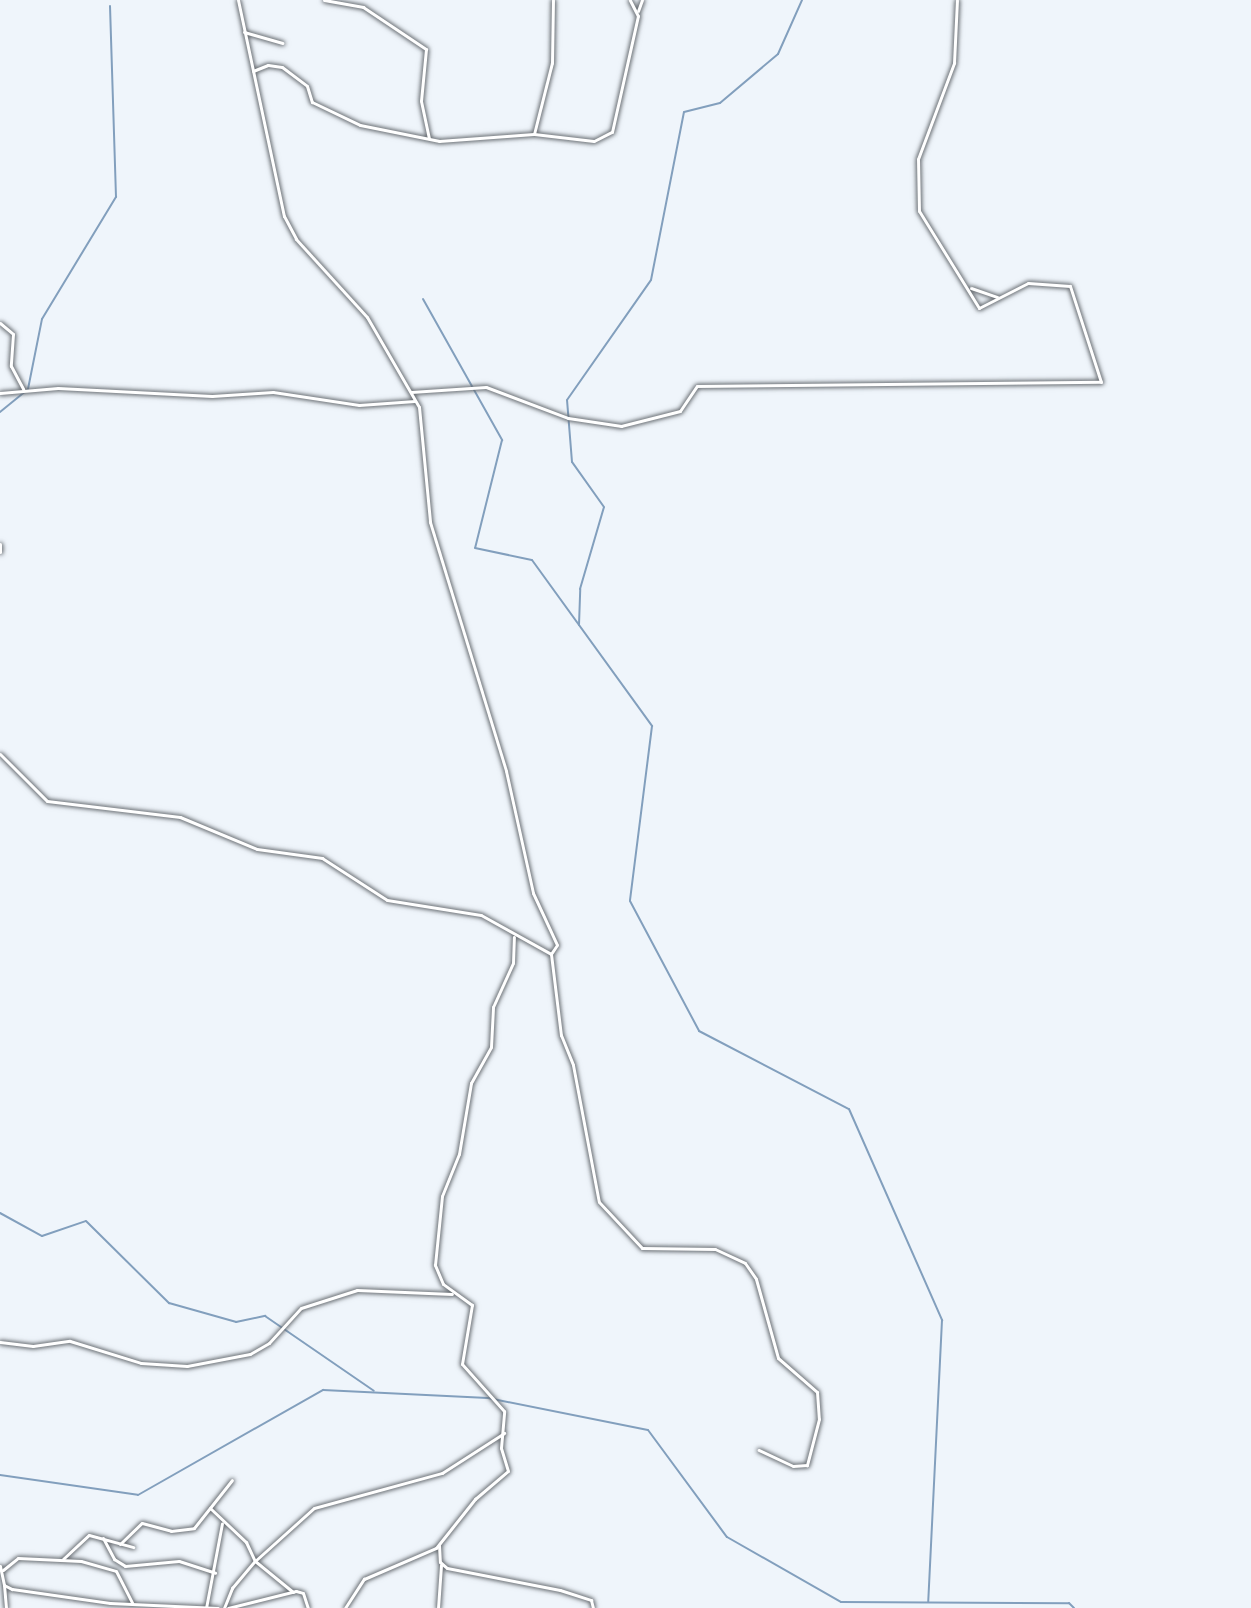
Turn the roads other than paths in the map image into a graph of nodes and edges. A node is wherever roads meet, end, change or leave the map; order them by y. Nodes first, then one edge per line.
1 (238, 0) edge
2 (324, 0) edge
3 (553, 0) edge
4 (630, 0) edge
5 (642, 0) edge
6 (957, 0) edge
7 (638, 11) junction
8 (244, 32) junction
9 (282, 43) dead end
10 (253, 71) junction
11 (534, 134) junction
12 (429, 138) junction
13 (971, 288) junction
14 (1001, 297) junction
15 (0, 323) edge
16 (23, 389) junction
17 (411, 392) junction
18 (0, 393) edge
19 (415, 401) junction
20 (0, 544) edge
21 (0, 552) edge
22 (0, 754) edge
23 (514, 937) junction
24 (551, 954) junction
25 (452, 1294) junction
26 (0, 1342) edge
27 (504, 1433) junction
28 (758, 1450) dead end
29 (232, 1480) dead end
30 (210, 1508) junction
31 (222, 1523) junction
32 (103, 1538) junction
33 (120, 1544) junction
34 (439, 1544) junction
35 (133, 1547) dead end
36 (63, 1559) junction
37 (255, 1561) junction
38 (440, 1562) junction
39 (2, 1568) edge
40 (215, 1573) junction
41 (4, 1585) junction
42 (293, 1592) junction
43 (133, 1605) edge
44 (196, 1606) edge
45 (6, 1608) edge
46 (206, 1608) edge
47 (218, 1608) edge
48 (226, 1608) edge
49 (308, 1608) edge
50 (345, 1608) edge
51 (438, 1608) edge
52 (593, 1608) edge

1 - 8 street
2 - 12 street
3 - 11 street
4 - 7 street
5 - 7 street
6 - 13 street
7 - 11 street
8 - 9 street
8 - 10 street
10 - 12 street
10 - 17 street
11 - 12 street
13 - 14 street
13 - 14 street
14 - 17 street
15 - 16 street
16 - 18 street
16 - 19 street
17 - 19 street
19 - 24 street
20 - 21 street
22 - 23 street
23 - 24 street
23 - 25 street
24 - 28 street
25 - 26 street
25 - 27 street
27 - 34 street
27 - 37 street
29 - 30 street
30 - 31 street
30 - 33 street
31 - 37 street
31 - 40 street
32 - 33 street
32 - 36 street
32 - 40 street
33 - 35 street
34 - 38 street
34 - 50 street
36 - 39 street
36 - 43 street
37 - 42 street
37 - 48 street
38 - 51 street
38 - 52 street
39 - 41 street
40 - 46 street
41 - 43 street
41 - 45 street
42 - 48 street
42 - 49 street
43 - 44 street
44 - 46 street
46 - 47 street

